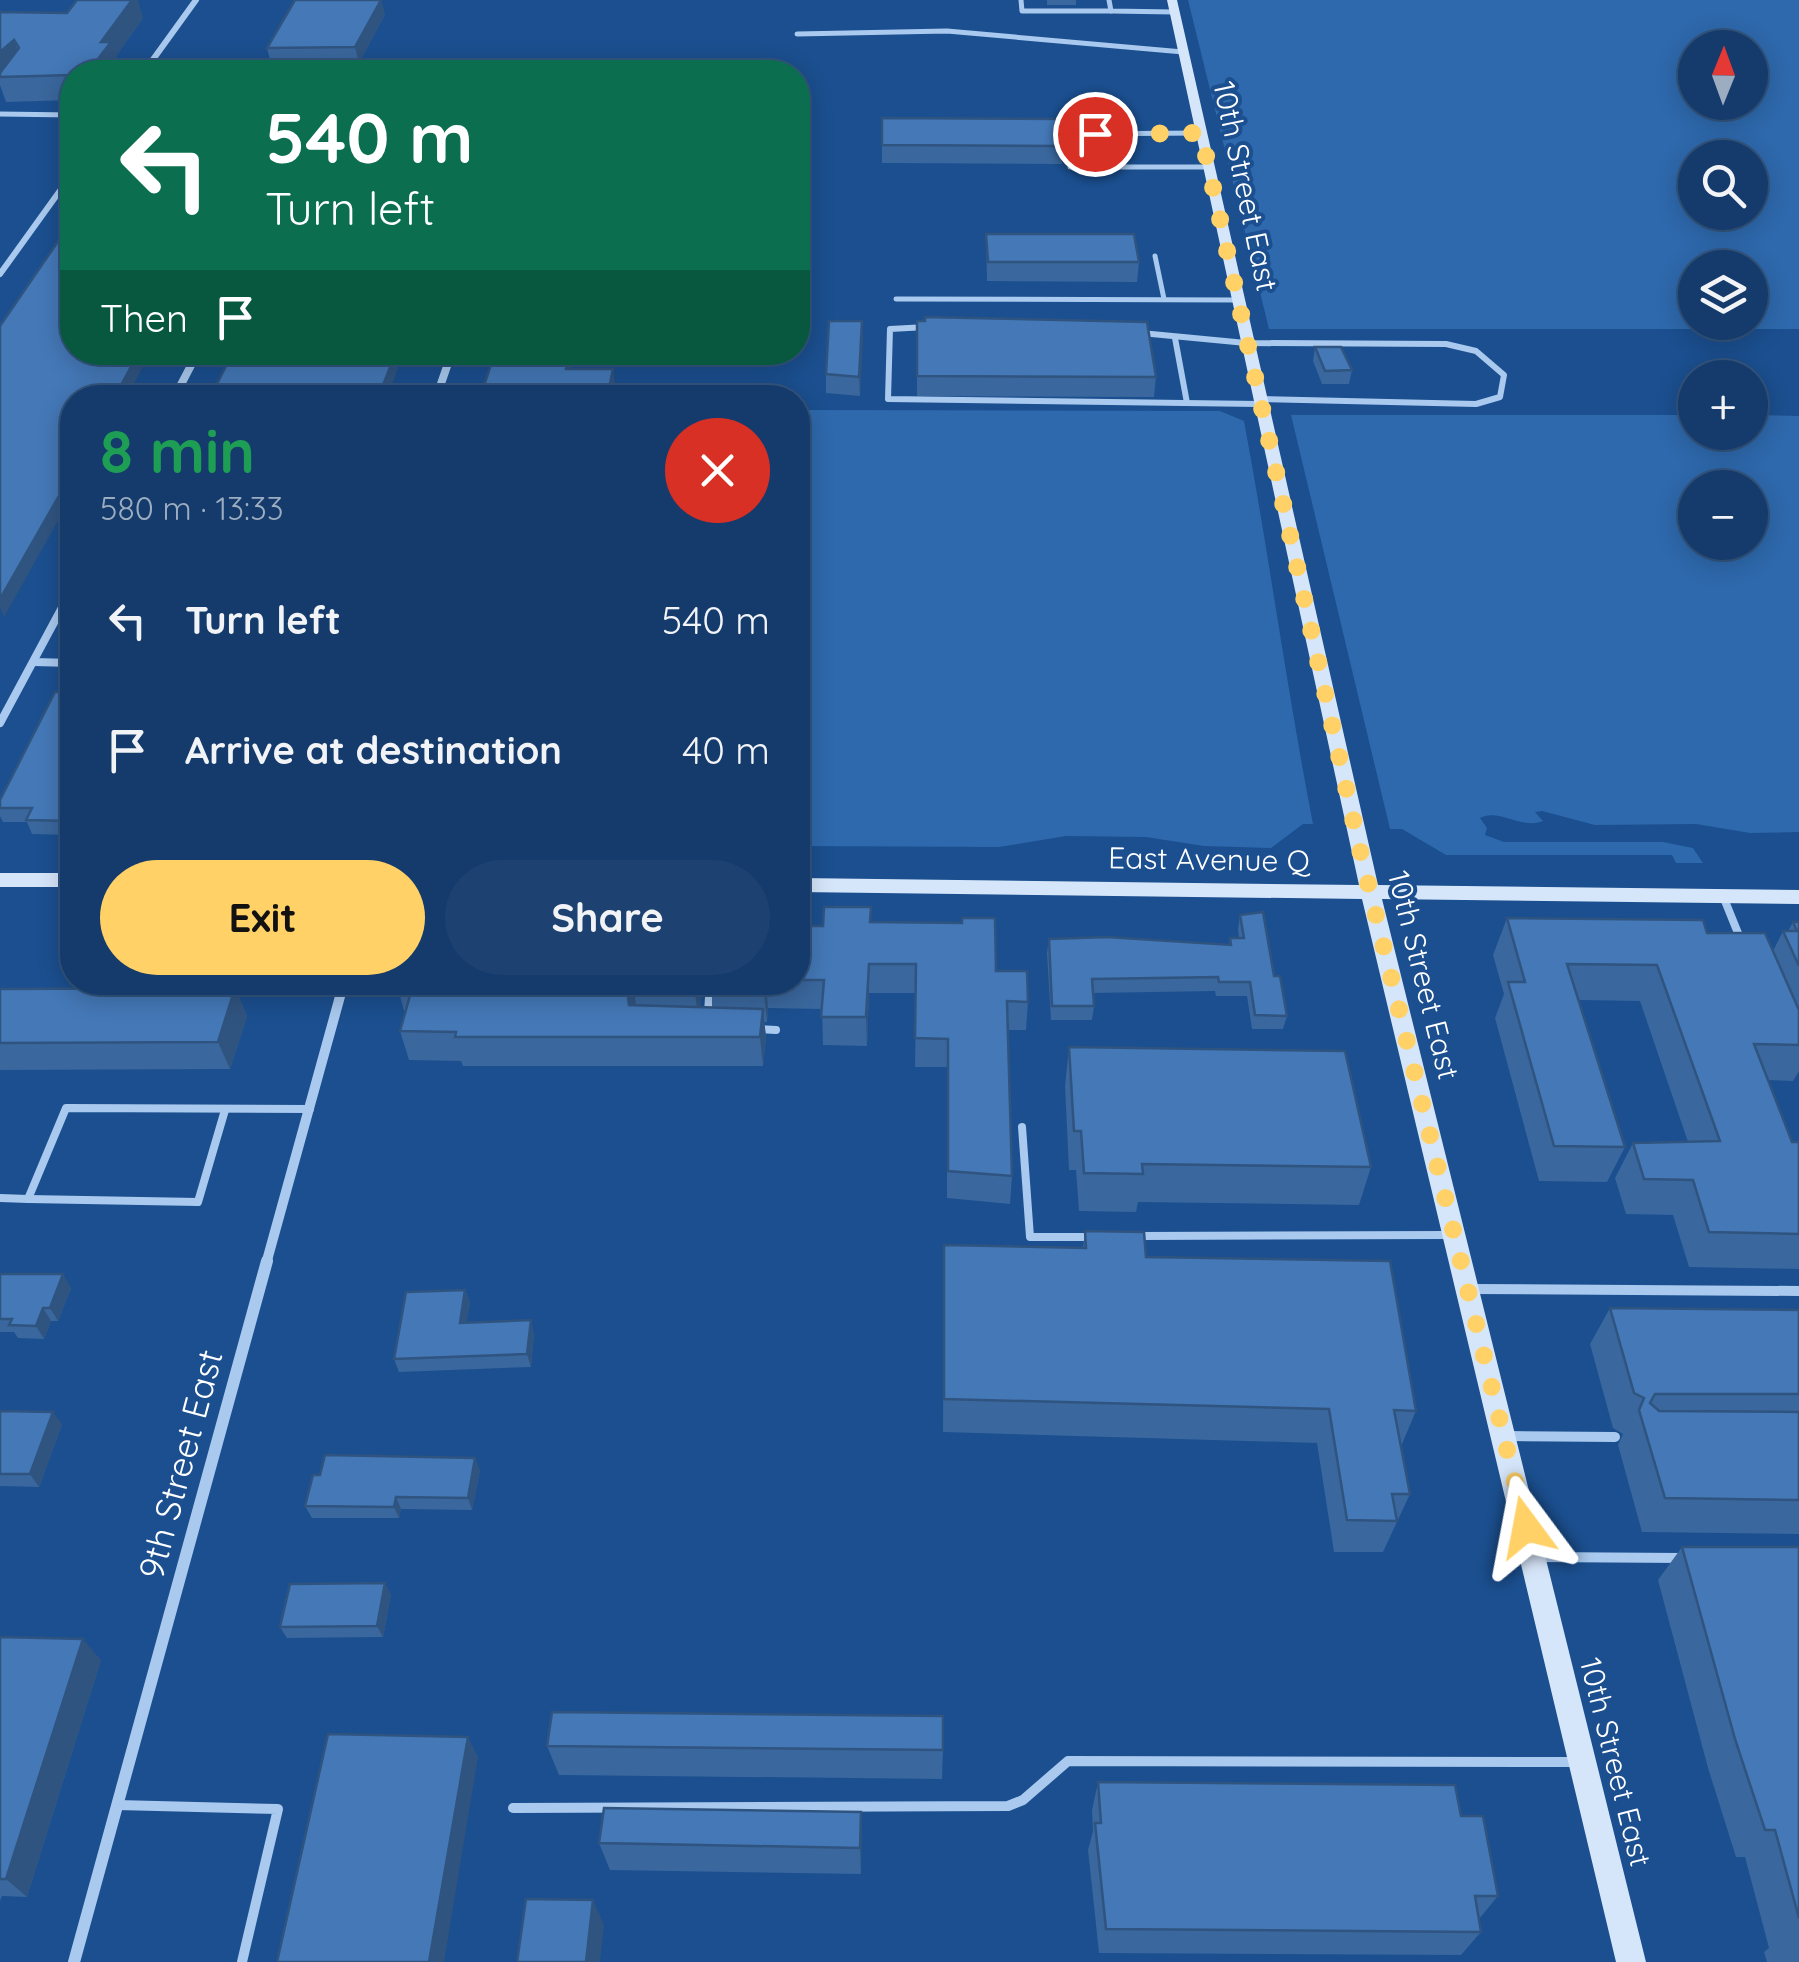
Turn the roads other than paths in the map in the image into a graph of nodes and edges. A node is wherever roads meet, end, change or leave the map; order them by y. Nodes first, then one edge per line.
1 (196, 0) edge
2 (1020, 0) edge
3 (1109, 0) edge
4 (1173, 6) edge
5 (1111, 11) junction
6 (797, 34) dead end
7 (1183, 52) junction
8 (153, 60) edge
9 (0, 114) edge
10 (60, 115) edge
11 (1201, 133) junction
12 (1066, 134) edge
13 (1070, 167) dead end
14 (1208, 168) junction
15 (60, 191) edge
16 (1155, 256) dead end
17 (0, 274) edge
18 (896, 299) dead end
19 (1164, 299) junction
20 (1237, 300) junction
21 (931, 327) edge
22 (1135, 333) edge
23 (1175, 338) junction
24 (1246, 342) junction
25 (1259, 401) junction
26 (1188, 403) junction
27 (60, 612) edge
28 (34, 662) junction
29 (60, 662) edge
30 (0, 723) edge
31 (0, 880) edge
32 (60, 880) edge
33 (810, 885) edge
34 (1370, 891) junction
35 (1723, 896) junction
36 (1799, 897) edge
37 (1744, 947) edge
38 (341, 995) edge
39 (709, 995) edge
40 (706, 1029) edge
41 (741, 1029) edge
42 (776, 1030) dead end
43 (310, 1109) junction
44 (226, 1110) junction
45 (1022, 1127) dead end
46 (0, 1198) edge
47 (28, 1198) junction
48 (1454, 1235) junction
49 (1109, 1236) edge
50 (1129, 1236) edge
51 (1468, 1289) junction
52 (1799, 1291) edge
53 (1504, 1436) junction
54 (1616, 1437) dead end
55 (1533, 1558) junction
56 (1704, 1558) edge
57 (1582, 1762) junction
58 (117, 1805) junction
59 (513, 1808) dead end
60 (74, 1962) edge
61 (242, 1962) edge
62 (1632, 1962) edge

1 - 8 street
2 - 5 lane
3 - 5 lane
4 - 5 lane
4 - 7 main road, 10th Street East
6 - 7 lane
7 - 11 main road, 10th Street East
9 - 10 lane
11 - 12 lane
11 - 14 main road, 10th Street East
13 - 14 lane
14 - 20 main road, 10th Street East
15 - 17 street
16 - 19 lane
18 - 19 lane
19 - 20 lane
20 - 24 main road, 10th Street East
21 - 26 lane
22 - 23 lane
23 - 24 lane
23 - 26 lane
24 - 25 main road, 10th Street East
24 - 25 lane
25 - 26 lane
25 - 34 main road, 10th Street East
27 - 28 street
28 - 29 street
28 - 30 street
31 - 32 main road
33 - 34 main road, East Avenue Q
34 - 35 main road, East Avenue Q
34 - 48 main road, 10th Street East
35 - 36 main road, East Avenue Q
35 - 37 lane
38 - 43 street, 9th Street East
39 - 40 lane
41 - 42 lane
43 - 44 lane
43 - 58 street, 9th Street East
44 - 47 lane
44 - 47 lane
45 - 49 lane
46 - 47 lane
48 - 50 lane
48 - 51 main road, 10th Street East
51 - 52 lane
51 - 53 main road, 10th Street East
53 - 54 lane
53 - 55 main road, 10th Street East
55 - 56 lane
55 - 57 main road, 10th Street East
57 - 59 lane
57 - 62 main road, 10th Street East
58 - 60 street, 9th Street East
58 - 61 lane

